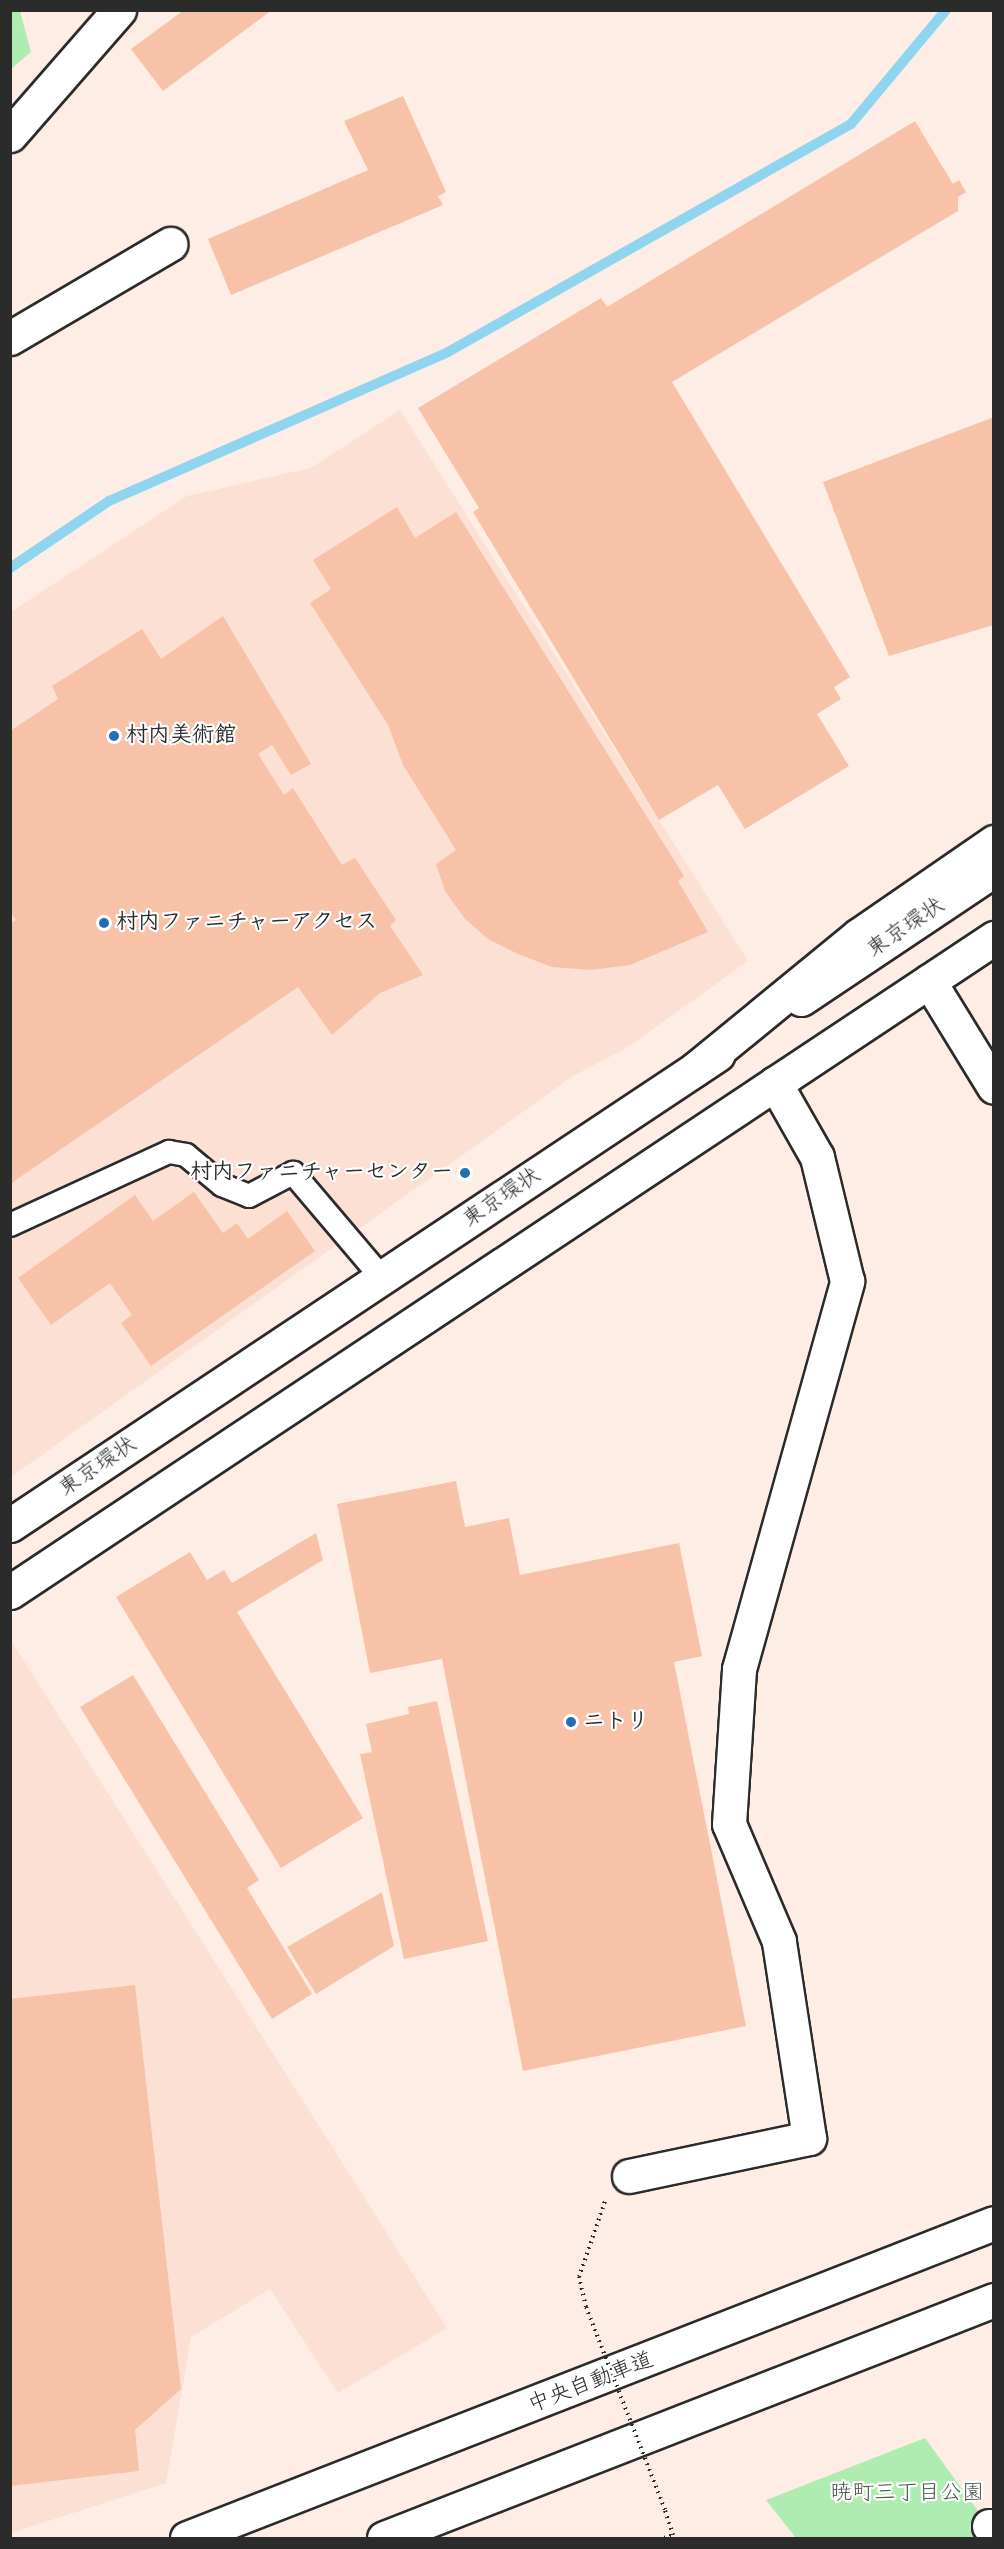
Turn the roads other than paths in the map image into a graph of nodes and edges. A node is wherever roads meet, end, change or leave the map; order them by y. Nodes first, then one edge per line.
1 (118, 10) edge
2 (10, 135) edge
3 (170, 243) dead end
4 (10, 338) edge
5 (993, 865) edge
6 (993, 938) edge
7 (929, 981) junction
8 (776, 1083) junction
9 (993, 1087) edge
10 (10, 1225) edge
11 (382, 1278) junction
12 (10, 1526) edge
13 (10, 1592) edge
14 (629, 2176) road end
15 (993, 2223) edge
16 (993, 2300) edge
17 (188, 2538) edge
18 (384, 2538) edge

1 - 2 main road
3 - 4 main road
5 - 11 main road, 東京環状
6 - 7 main road
7 - 8 main road
7 - 9 main road
8 - 13 main road
8 - 14 main road
10 - 11 lane
11 - 12 main road, 東京環状
15 - 17 main road, 中央自動車道
16 - 18 main road

